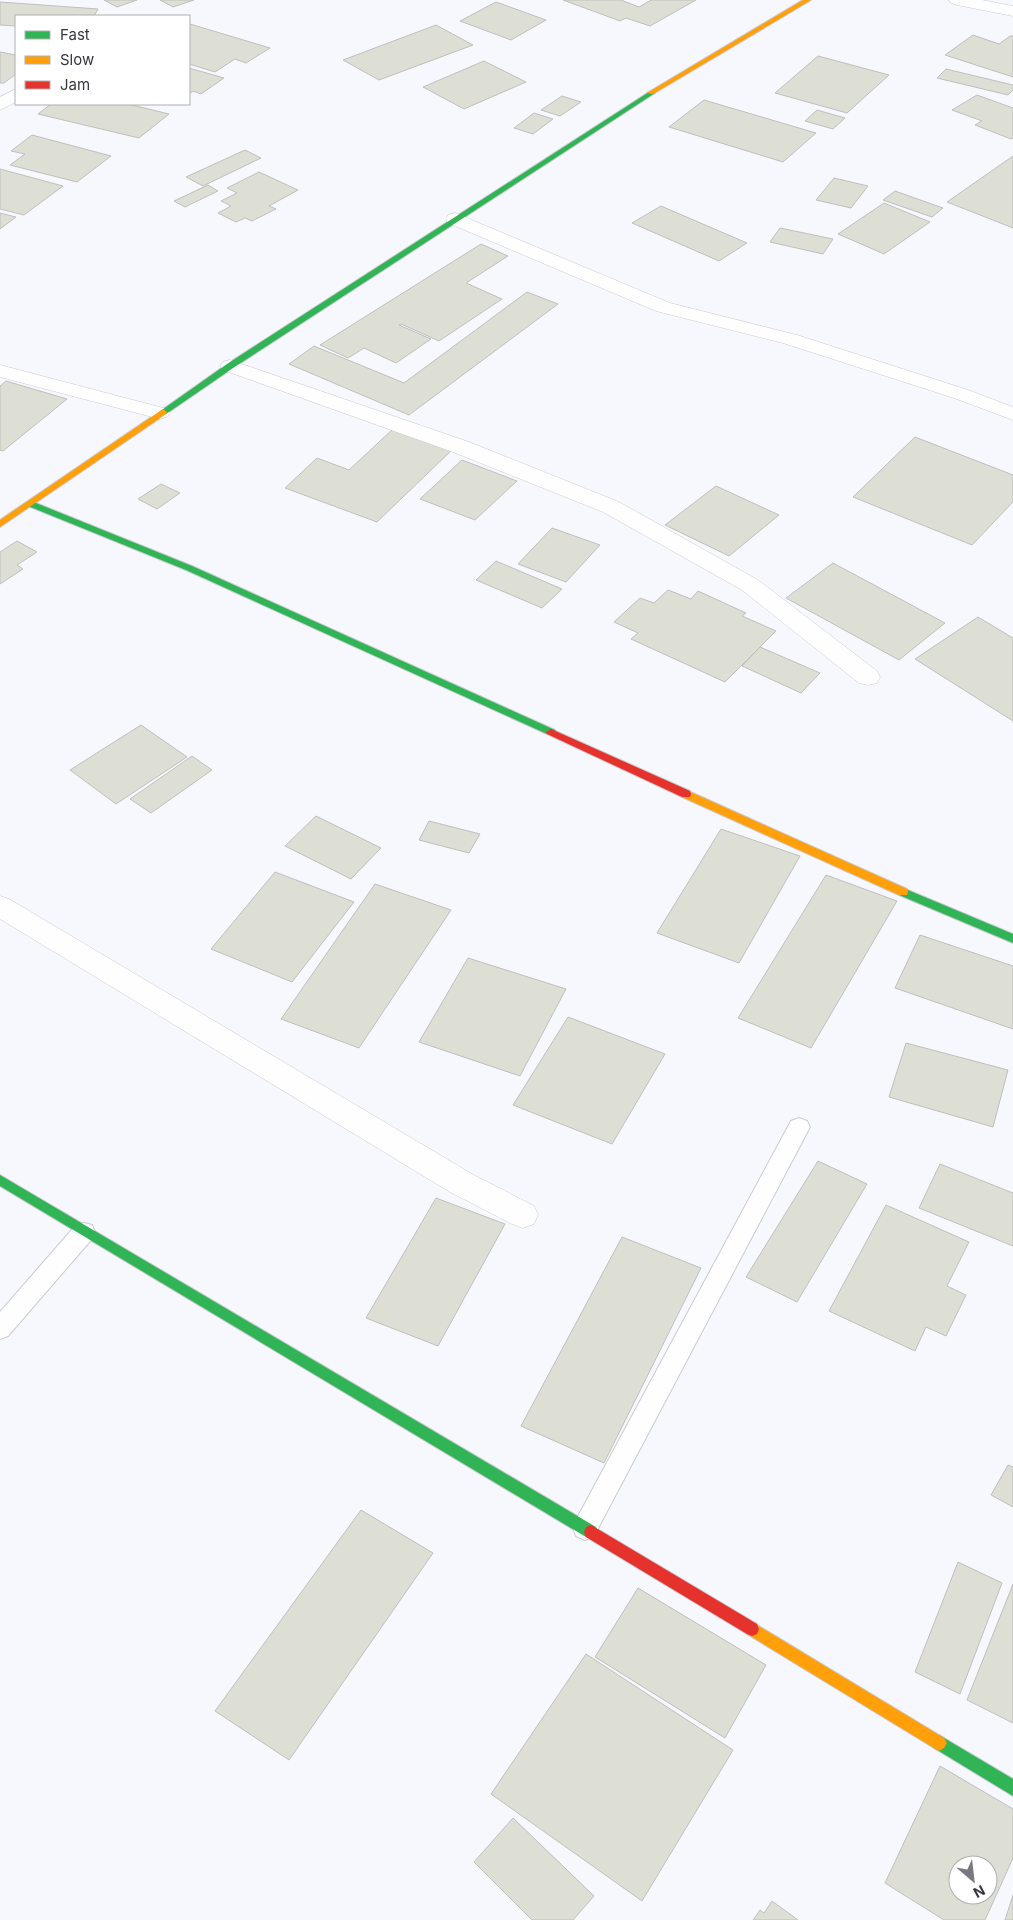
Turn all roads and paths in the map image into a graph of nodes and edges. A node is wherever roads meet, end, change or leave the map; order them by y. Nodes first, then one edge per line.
1 (808, 0) edge
2 (957, 0) edge
3 (1013, 11) edge
4 (15, 95) edge
5 (0, 105) edge
6 (455, 219) junction
7 (230, 366) junction
8 (0, 371) edge
9 (160, 413) junction
10 (1013, 414) edge
11 (30, 504) junction
12 (0, 524) edge
13 (868, 677) dead end
14 (0, 906) edge
15 (1013, 939) edge
16 (799, 1127) dead end
17 (0, 1180) edge
18 (523, 1215) dead end
19 (84, 1232) junction
20 (0, 1329) edge
21 (585, 1528) junction
22 (1013, 1788) edge

1 - 6 street
2 - 3 street
4 - 5 street
6 - 7 street
6 - 10 street
7 - 9 street
7 - 13 street
8 - 9 street
9 - 11 street
11 - 12 street
11 - 15 street
14 - 18 street
16 - 21 lane
17 - 19 street
19 - 20 lane
19 - 21 street
21 - 22 street

